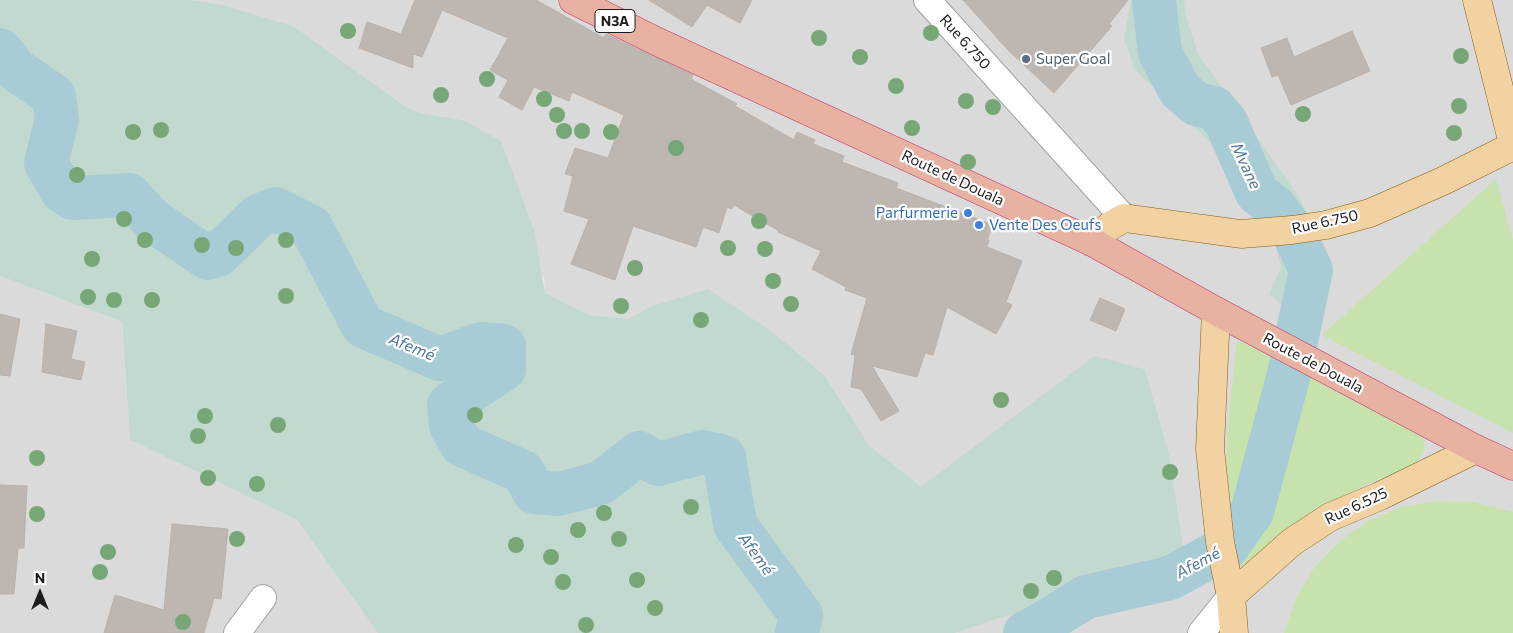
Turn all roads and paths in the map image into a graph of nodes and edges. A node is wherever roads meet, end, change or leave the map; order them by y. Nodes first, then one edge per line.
1 (573, 0) edge
2 (927, 0) edge
3 (1477, 0) edge
4 (1513, 145) edge
5 (1124, 218) junction
6 (1092, 242) junction
7 (1216, 311) junction
8 (1476, 450) junction
9 (1513, 466) edge
10 (1231, 596) junction
11 (263, 598) dead end
12 (237, 633) edge
13 (1201, 633) edge
14 (1234, 633) edge

1 - 6 highway, Route de Douala / N3A
2 - 5 street, Rue 6.750
3 - 4 main road
4 - 5 main road, Rue 6.750
5 - 6 main road
6 - 7 highway, Route de Douala / N3A
7 - 8 highway, Route de Douala / N3A
7 - 10 main road
8 - 9 highway, Route de Douala / N3A
8 - 10 main road, Rue 6.525
10 - 13 street
10 - 14 main road
11 - 12 street

